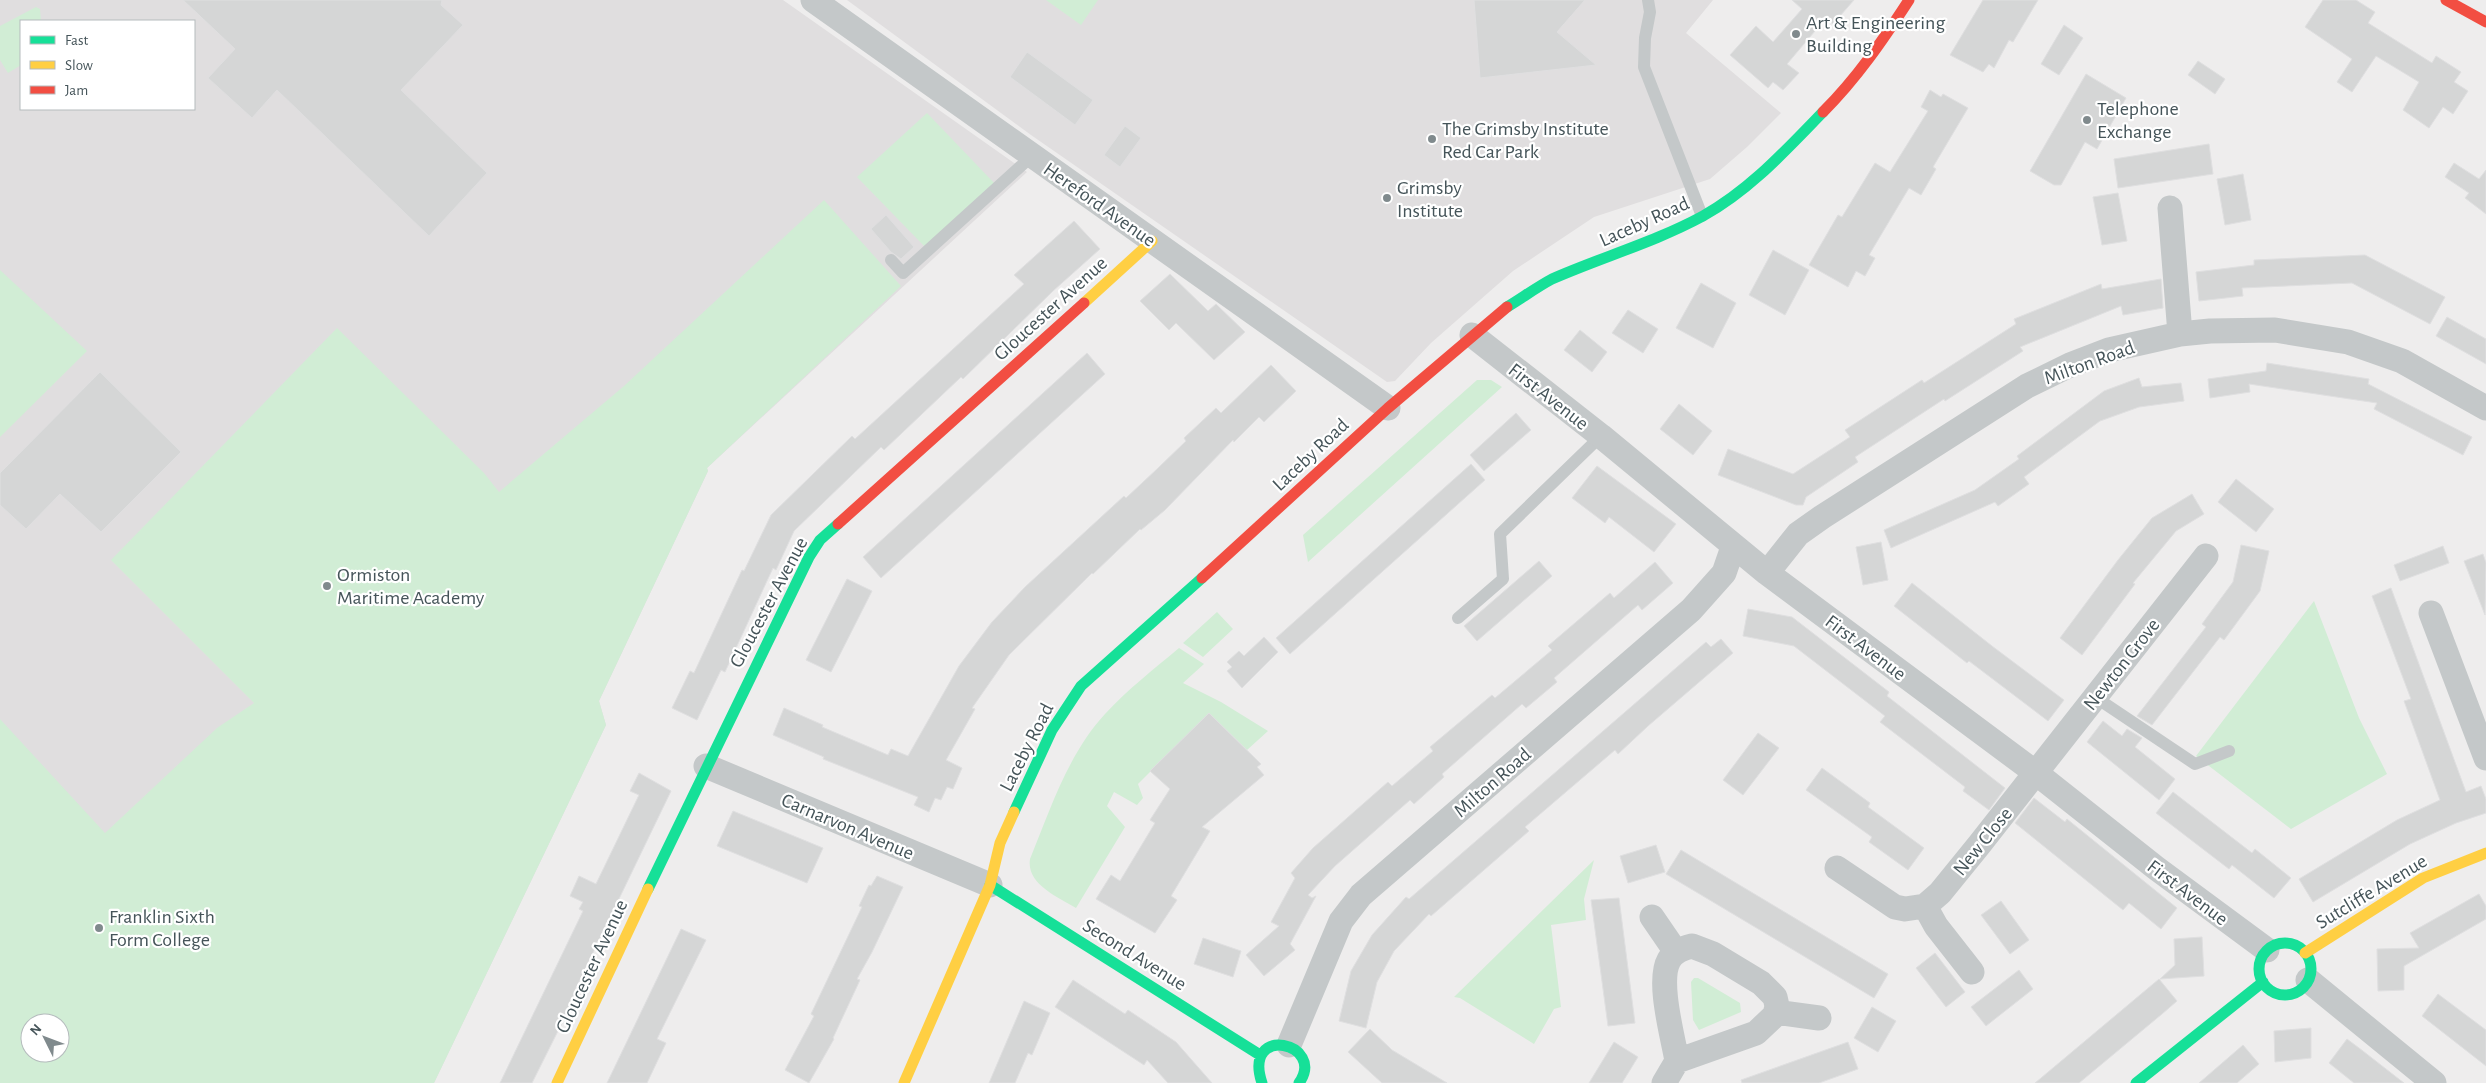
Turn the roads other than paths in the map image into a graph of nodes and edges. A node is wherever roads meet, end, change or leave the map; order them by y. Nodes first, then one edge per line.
1 (813, 0) edge
2 (1648, 0) edge
3 (1909, 0) edge
4 (2446, 0) edge
5 (2486, 22) edge
6 (1032, 156) junction
7 (2170, 208) dead end
8 (1702, 216) junction
9 (1152, 241) junction
10 (891, 260) dead end
11 (2180, 334) junction
12 (1472, 335) junction
13 (1388, 408) junction
14 (2486, 408) edge
15 (1601, 436) junction
16 (1733, 546) junction
17 (2206, 556) dead end
18 (1768, 573) junction
19 (2431, 612) dead end
20 (1458, 618) dead end
21 (2095, 697) junction
22 (2229, 751) dead end
23 (2486, 758) edge
24 (706, 766) junction
25 (2036, 773) junction
26 (2486, 853) edge
27 (1837, 868) dead end
28 (990, 885) junction
29 (1925, 906) junction
30 (1652, 917) dead end
31 (2267, 950) junction
32 (1676, 952) junction
33 (2305, 953) junction
34 (1972, 972) dead end
35 (2308, 980) junction
36 (2262, 982) junction
37 (1776, 1012) junction
38 (1819, 1018) dead end
39 (1289, 1045) junction
40 (1260, 1055) junction
41 (1677, 1061) junction
42 (1303, 1082) edge
43 (557, 1083) edge
44 (904, 1083) edge
45 (1262, 1083) edge
46 (1664, 1083) edge
47 (2136, 1083) edge
48 (2434, 1083) edge

1 - 6 street, Hereford Avenue
2 - 8 lane
3 - 8 main road, Laceby Road
4 - 5 main road
6 - 9 street, Hereford Avenue
6 - 10 lane
7 - 11 street
8 - 12 main road, Laceby Road
9 - 13 street, Hereford Avenue
9 - 24 main road, Gloucester Avenue
11 - 14 street, Milton Road
11 - 18 street, Milton Road
12 - 13 main road, Laceby Road
12 - 15 street, First Avenue
13 - 28 main road, Laceby Road
15 - 16 street, First Avenue
15 - 20 lane
16 - 18 street, First Avenue
16 - 39 street, Milton Road
17 - 21 street, Newton Grove
18 - 25 street, First Avenue
19 - 23 street
21 - 22 lane
21 - 25 street, Newton Grove
24 - 28 street, Carnarvon Avenue
24 - 43 main road, Gloucester Avenue
25 - 29 street, New Close
25 - 31 street, First Avenue
26 - 33 main road, Sutcliffe Avenue
27 - 29 street
28 - 40 main road, Second Avenue
28 - 44 main road, Laceby Road
29 - 34 street
30 - 32 street
31 - 33 main road
31 - 36 main road
32 - 37 street
32 - 41 street
33 - 35 main road
35 - 36 main road
35 - 48 street
36 - 47 main road
37 - 38 street
37 - 41 street
39 - 40 main road
39 - 42 main road
40 - 45 main road
41 - 46 street

